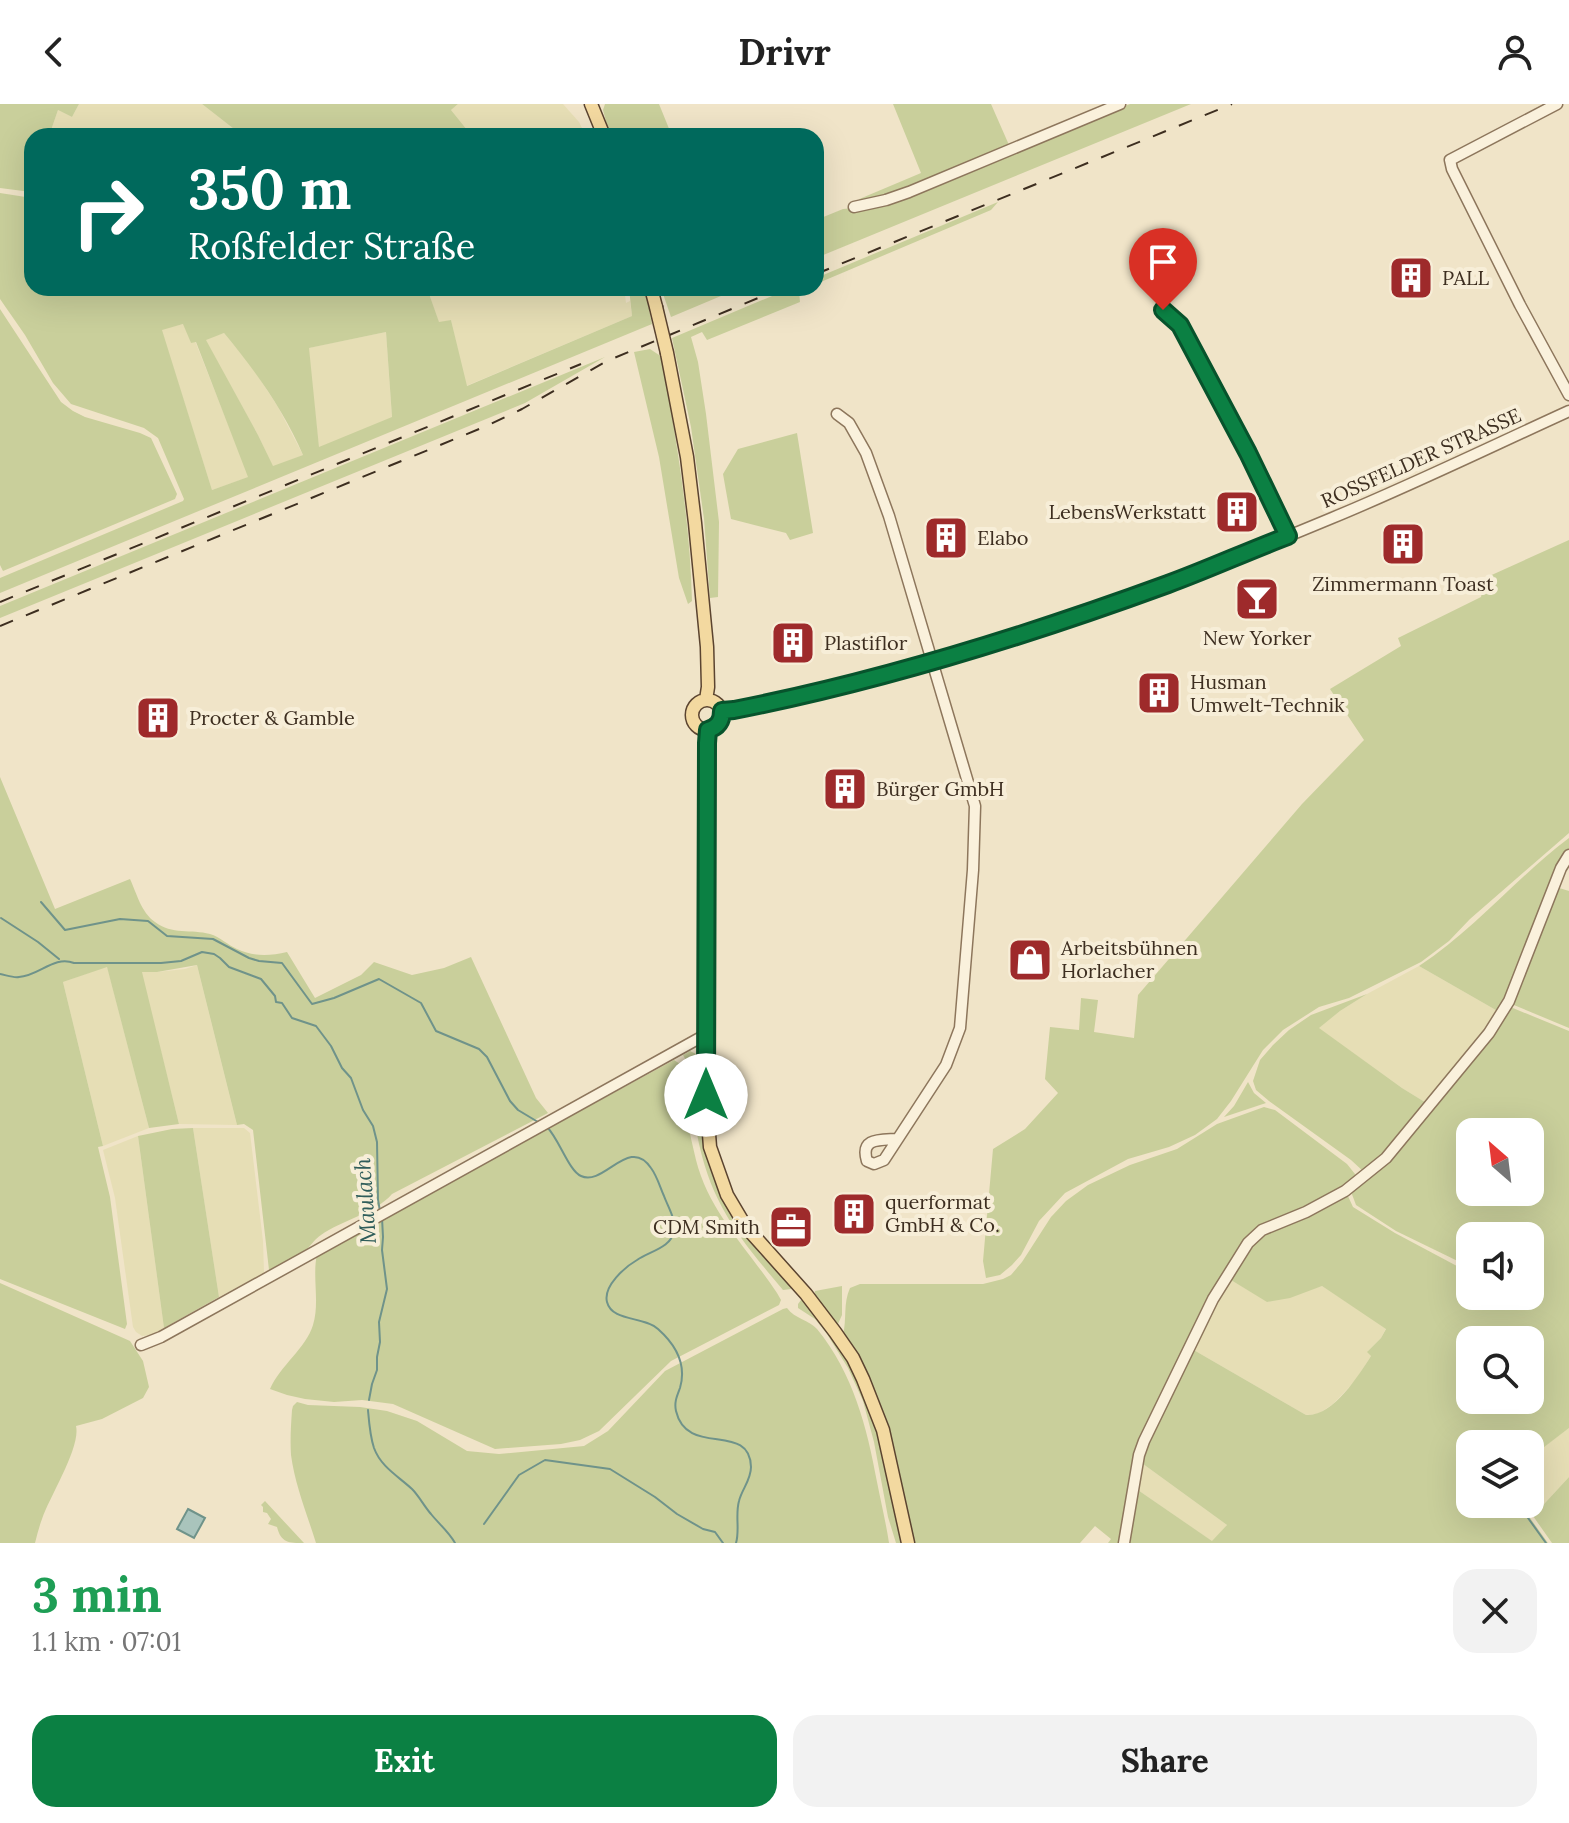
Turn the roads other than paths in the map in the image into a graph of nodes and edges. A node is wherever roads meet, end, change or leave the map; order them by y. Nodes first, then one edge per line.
1 (591, 104) edge
2 (1120, 104) edge
3 (1557, 104) edge
4 (601, 128) edge
5 (854, 207) dead end
6 (653, 296) edge
7 (1163, 310) dead end
8 (1569, 395) edge
9 (1569, 411) edge
10 (837, 414) dead end
11 (1288, 536) junction
12 (933, 662) junction
13 (706, 700) junction
14 (722, 711) junction
15 (708, 730) junction
16 (1569, 855) edge
17 (705, 1035) junction
18 (896, 1139) dead end
19 (141, 1345) dead end
20 (908, 1543) edge
21 (1124, 1543) edge

1 - 4 main road
2 - 5 street
3 - 8 street
6 - 13 main road, bridge
7 - 11 street
9 - 11 street, ROSSFELDER STRASSE
10 - 12 street
11 - 12 street, ROSSFELDER STRASSE
12 - 14 street, ROSSFELDER STRASSE
12 - 18 street
13 - 14 main road
13 - 15 main road
14 - 15 main road
15 - 17 main road
16 - 21 street
17 - 19 street
17 - 20 main road

